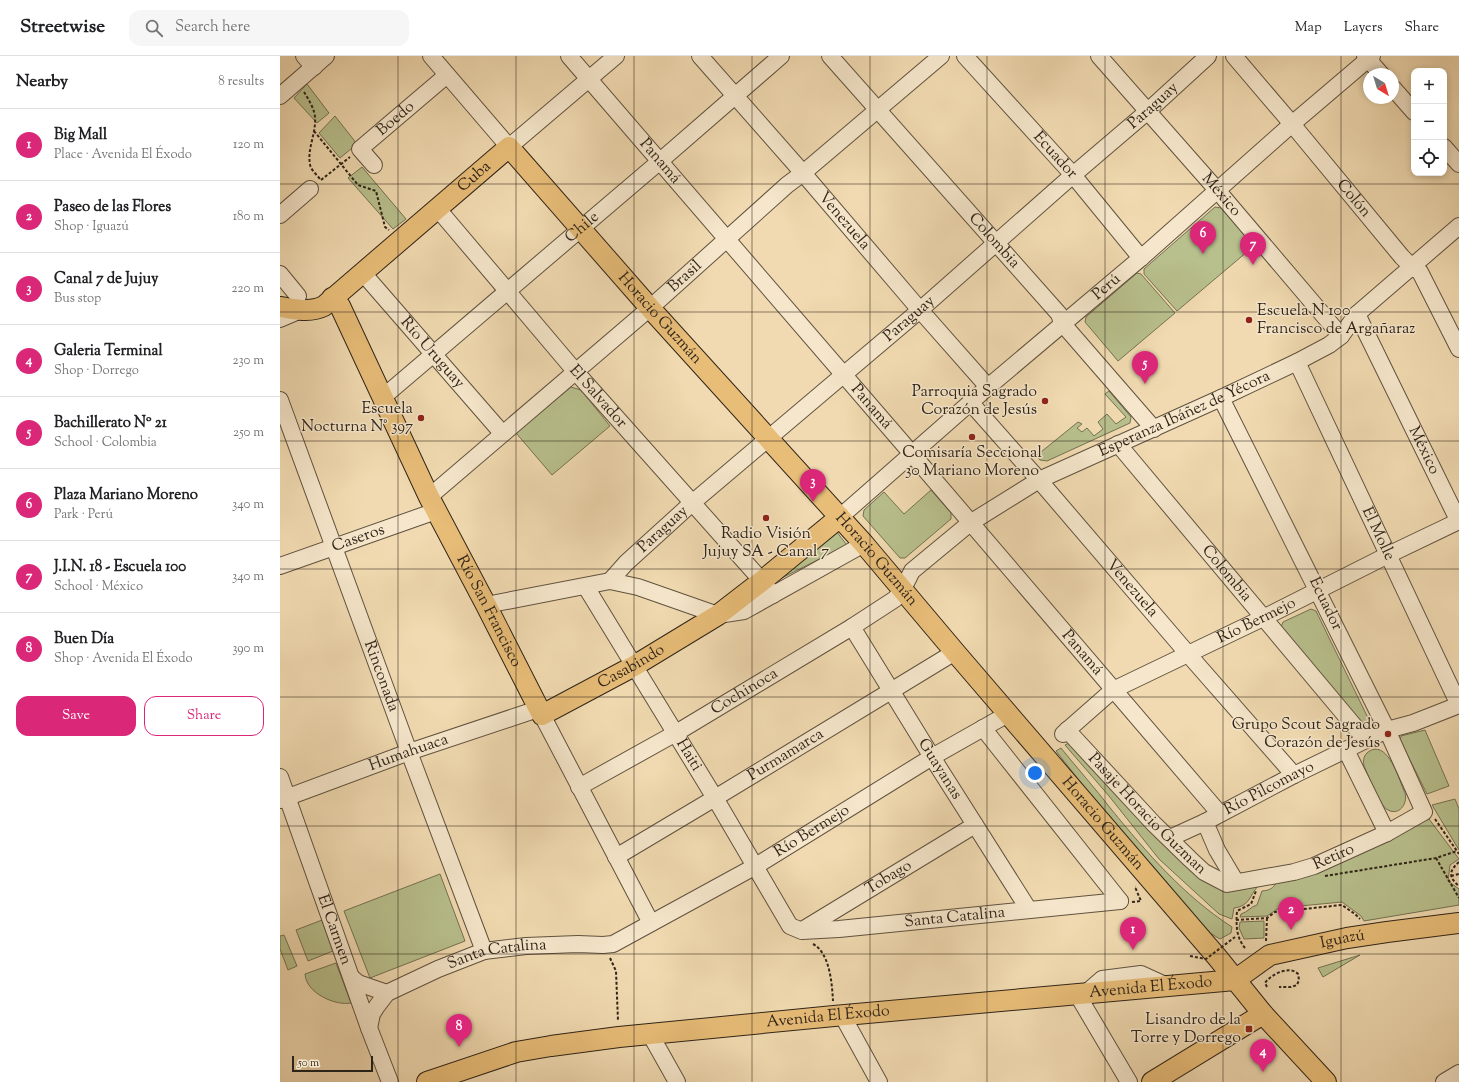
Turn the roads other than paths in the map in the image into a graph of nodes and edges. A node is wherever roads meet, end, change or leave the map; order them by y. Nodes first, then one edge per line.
1 (326, 56) edge
2 (431, 56) edge
3 (568, 56) edge
4 (616, 56) edge
5 (700, 56) edge
6 (781, 56) edge
7 (830, 56) edge
8 (941, 56) edge
9 (965, 56) edge
10 (1099, 56) edge
11 (1208, 56) edge
12 (1234, 56) edge
13 (1368, 57) edge
14 (309, 62) edge
15 (1376, 68) edge
16 (447, 75) junction
17 (589, 80) junction
18 (1399, 95) edge
19 (280, 96) edge
20 (735, 97) junction
21 (1411, 109) edge
22 (878, 110) junction
23 (1148, 111) junction
24 (1292, 124) junction
25 (509, 147) junction
26 (1447, 150) edge
27 (660, 162) junction
28 (1459, 164) edge
29 (374, 165) dead end
30 (803, 173) junction
31 (1073, 175) junction
32 (316, 185) road end
33 (1217, 190) junction
34 (437, 208) junction
35 (280, 215) edge
36 (1459, 226) edge
37 (581, 228) junction
38 (727, 240) junction
39 (996, 242) junction
40 (1141, 258) junction
41 (1412, 267) junction
42 (362, 272) junction
43 (280, 274) edge
44 (507, 291) junction
45 (332, 298) junction
46 (293, 300) edge
47 (280, 307) edge
48 (650, 308) junction
49 (920, 310) junction
50 (1357, 314) junction
51 (280, 319) edge
52 (1062, 323) junction
53 (1341, 336) junction
54 (1459, 349) edge
55 (433, 355) junction
56 (1297, 362) junction
57 (574, 371) junction
58 (844, 376) junction
59 (988, 387) junction
60 (382, 398) junction
61 (1221, 398) junction
62 (280, 400) edge
63 (970, 402) junction
64 (1154, 429) junction
65 (502, 434) junction
66 (768, 439) junction
67 (1118, 444) junction
68 (912, 454) junction
69 (1039, 480) junction
70 (692, 503) junction
71 (432, 504) junction
72 (840, 517) junction
73 (1459, 522) edge
74 (970, 524) junction
75 (864, 544) junction
76 (334, 547) junction
77 (1388, 555) junction
78 (280, 566) edge
79 (610, 582) junction
80 (586, 587) junction
81 (767, 588) junction
82 (903, 589) junction
83 (1318, 591) junction
84 (486, 605) junction
85 (718, 615) junction
86 (1263, 618) junction
87 (852, 627) junction
88 (955, 652) junction
89 (1188, 654) junction
90 (634, 666) junction
91 (892, 690) junction
92 (1113, 690) junction
93 (1459, 705) edge
94 (540, 712) junction
95 (1008, 714) junction
96 (983, 728) junction
97 (1387, 730) junction
98 (1065, 732) joint
99 (676, 733) junction
100 (1366, 740) junction
101 (1346, 750) junction
102 (409, 752) junction
103 (932, 757) junction
104 (1294, 775) junction
105 (280, 777) edge
106 (580, 787) junction
107 (284, 798) edge
108 (715, 798) junction
109 (1424, 812) joint
110 (1220, 814) junction
111 (1205, 822) junction
112 (975, 825) junction
113 (1387, 833) junction
114 (1170, 838) junction
115 (616, 857) junction
116 (754, 867) junction
117 (1236, 882) junction
118 (1029, 910) junction
119 (651, 923) junction
120 (1459, 923) edge
121 (799, 929) junction
122 (608, 945) joint
123 (484, 951) junction
124 (1217, 957) junction
125 (352, 978) junction
126 (1235, 980) junction
127 (1193, 983) junction
128 (387, 993) junction
129 (1082, 993) junction
130 (1263, 1014) junction
131 (835, 1016) junction
132 (369, 1028) junction
133 (650, 1034) junction
134 (1459, 1073) edge
135 (390, 1082) edge
136 (427, 1082) edge
137 (678, 1082) edge
138 (867, 1082) edge
139 (879, 1082) edge
140 (1129, 1082) edge
141 (1152, 1082) edge
142 (1326, 1082) edge
143 (1444, 1082) edge

1 - 14 street
2 - 16 street, Horacio Guzmán
3 - 17 street, Panamá
4 - 17 street, Cuba
5 - 20 street, Venezuela
6 - 20 street, Chile
7 - 22 street, Colombia
8 - 22 street, Brasil
9 - 31 street, Ecuador
10 - 23 street, México
11 - 23 street, Paraguay
12 - 24 street, Colón
13 - 15 street
13 - 24 street, Perú
14 - 19 street
16 - 25 street, Horacio Guzmán
16 - 29 street, Boedo
17 - 25 street, Cuba
17 - 27 street, Panamá
18 - 21 street
20 - 27 street, Chile
20 - 30 street, Venezuela
22 - 30 street, Brasil
22 - 39 street, Colombia
23 - 31 street, Paraguay
23 - 33 street, México
24 - 33 street, Perú
24 - 41 street, Colón
25 - 34 main road, Cuba
25 - 37 main road, Horacio Guzmán
26 - 28 street
27 - 37 street, Chile
27 - 38 street, Panamá
30 - 38 street, Brasil
30 - 49 street, Venezuela
31 - 39 street, Paraguay
31 - 40 street, Ecuador
32 - 35 street
33 - 40 street, Perú
33 - 53 street, México
34 - 42 main road, Cuba
34 - 44 street, El Salvador
36 - 41 street, Esperanza Ibáñez de Yécora
37 - 44 street, Chile
37 - 48 main road, Horacio Guzmán
38 - 48 street, Brasil
38 - 58 street, Panamá
39 - 49 street, Paraguay
39 - 52 street, Colombia
40 - 52 street, Perú
41 - 50 street, Esperanza Ibáñez de Yécora
41 - 54 street, Colón
42 - 45 main road, Cuba
42 - 55 street, Río Uruguay
43 - 46 street
44 - 55 street, Chile
44 - 57 street, El Salvador
45 - 46 main road
45 - 60 main road, Río San Francisco
46 - 47 main road
46 - 51 street
48 - 57 street, Brasil
48 - 66 main road, Horacio Guzmán
49 - 58 street, Paraguay
49 - 59 street, Venezuela
50 - 53 street, Esperanza Ibáñez de Yécora
50 - 73 street, México
52 - 59 street, Perú
52 - 64 street, Colombia
53 - 56 street, Esperanza Ibáñez de Yécora
55 - 60 street, Chile
55 - 65 street, Río Uruguay
56 - 61 street, Esperanza Ibáñez de Yécora
56 - 77 street, El Molle
57 - 65 street, Brasil
57 - 70 street, El Salvador
58 - 66 street, Paraguay
58 - 68 street, Panamá
59 - 63 street, Perú
60 - 71 main road, Río San Francisco
61 - 64 street, Esperanza Ibáñez de Yécora
61 - 83 street, Ecuador
62 - 76 street, Rinconada
63 - 68 street, Perú
63 - 69 street, Venezuela
64 - 67 street, Esperanza Ibáñez de Yécora
65 - 71 street, Brasil
66 - 70 street, Paraguay
66 - 72 main road, Horacio Guzmán
67 - 69 street, Esperanza Ibáñez de Yécora
67 - 86 street, Colombia
68 - 72 street, Perú
68 - 74 street, Panamá
69 - 74 street, Esperanza Ibáñez de Yécora
69 - 89 street, Venezuela
70 - 79 street, Paraguay
70 - 81 street, El Salvador
71 - 76 street, Caseros
71 - 84 main road, Río San Francisco
72 - 75 main road, Horacio Guzmán
72 - 81 main road, Casabindo
73 - 77 street, Río Bermejo
74 - 82 street, Esperanza Ibáñez de Yécora
74 - 92 street, Panamá
75 - 81 street, Casabindo
75 - 82 main road, Horacio Guzmán
76 - 78 street, Caseros
76 - 102 street, Rinconada
77 - 83 street, Río Bermejo
77 - 93 street, El Molle
79 - 80 street
79 - 85 street
80 - 84 street
80 - 90 street, Haiti
81 - 85 main road, Casabindo
82 - 87 street, Cochinoca
82 - 88 main road, Horacio Guzmán
83 - 86 street, Río Bermejo
83 - 97 street, Ecuador
84 - 94 main road, Río San Francisco
85 - 90 main road, Casabindo
86 - 89 street, Río Bermejo
86 - 100 street, Colombia
87 - 91 street, Guayanas
87 - 99 street, Cochinoca
88 - 91 street, Purmamarca
88 - 95 main road, Horacio Guzmán
89 - 92 street, Río Bermejo
89 - 104 street, Venezuela
90 - 94 main road, Casabindo
90 - 99 street, Haiti
91 - 103 street, Guayanas
91 - 108 street, Purmamarca
92 - 98 street, Río Bermejo
92 - 110 street, Panamá
93 - 97 street, Río Pilcomayo
94 - 102 street, Humahuaca
94 - 106 street, Río San Francisco
95 - 96 street, Río Bermejo
95 - 124 main road, Horacio Guzmán
96 - 103 street, Río Bermejo
96 - 118 street, Santa Catalina
97 - 100 street, Río Pilcomayo
97 - 109 street, Ecuador
98 - 114 street, Pasaje Horacio Guzman
99 - 106 street, Cochinoca
99 - 108 street, Haiti
100 - 101 street, Río Pilcomayo
101 - 104 street, Río Pilcomayo
101 - 113 street
102 - 107 street, Humahuaca
102 - 123 street, Rinconada
103 - 112 street, Guayanas
103 - 116 street, Río Bermejo
104 - 110 street, Río Pilcomayo
105 - 107 street, El Carmen
106 - 115 street, Río San Francisco
107 - 125 street, El Carmen
108 - 115 street, Purmamarca
108 - 116 street, Haiti
109 - 113 street, Retiro
110 - 111 street, Río Pilcomayo
111 - 114 street, Río Pilcomayo
111 - 117 street
112 - 118 street, Guayanas
112 - 121 street, Tobago
113 - 117 street, Retiro
114 - 117 street, Pasaje Horacio Guzman
115 - 119 street, Río San Francisco
116 - 119 street, Río Bermejo
116 - 121 street, Haiti
118 - 121 street, Santa Catalina
119 - 122 street, Río Bermejo
120 - 126 main road, Iguazú
122 - 123 street, Santa Catalina
123 - 128 street, Santa Catalina
124 - 126 main road, Horacio Guzmán
124 - 127 main road
125 - 128 street
125 - 132 street, El Carmen
126 - 127 main road, Avenida El Éxodo
126 - 130 main road, Horacio Guzmán
127 - 129 main road, Avenida El Éxodo
128 - 132 street, Santa Catalina
129 - 131 main road, Avenida El Éxodo
129 - 140 street
130 - 141 main road
130 - 142 main road, Horacio Guzmán
131 - 133 main road, Avenida El Éxodo
131 - 138 street
131 - 139 street
132 - 135 street, El Carmen
133 - 136 main road, Avenida El Éxodo
133 - 137 street
134 - 143 street

